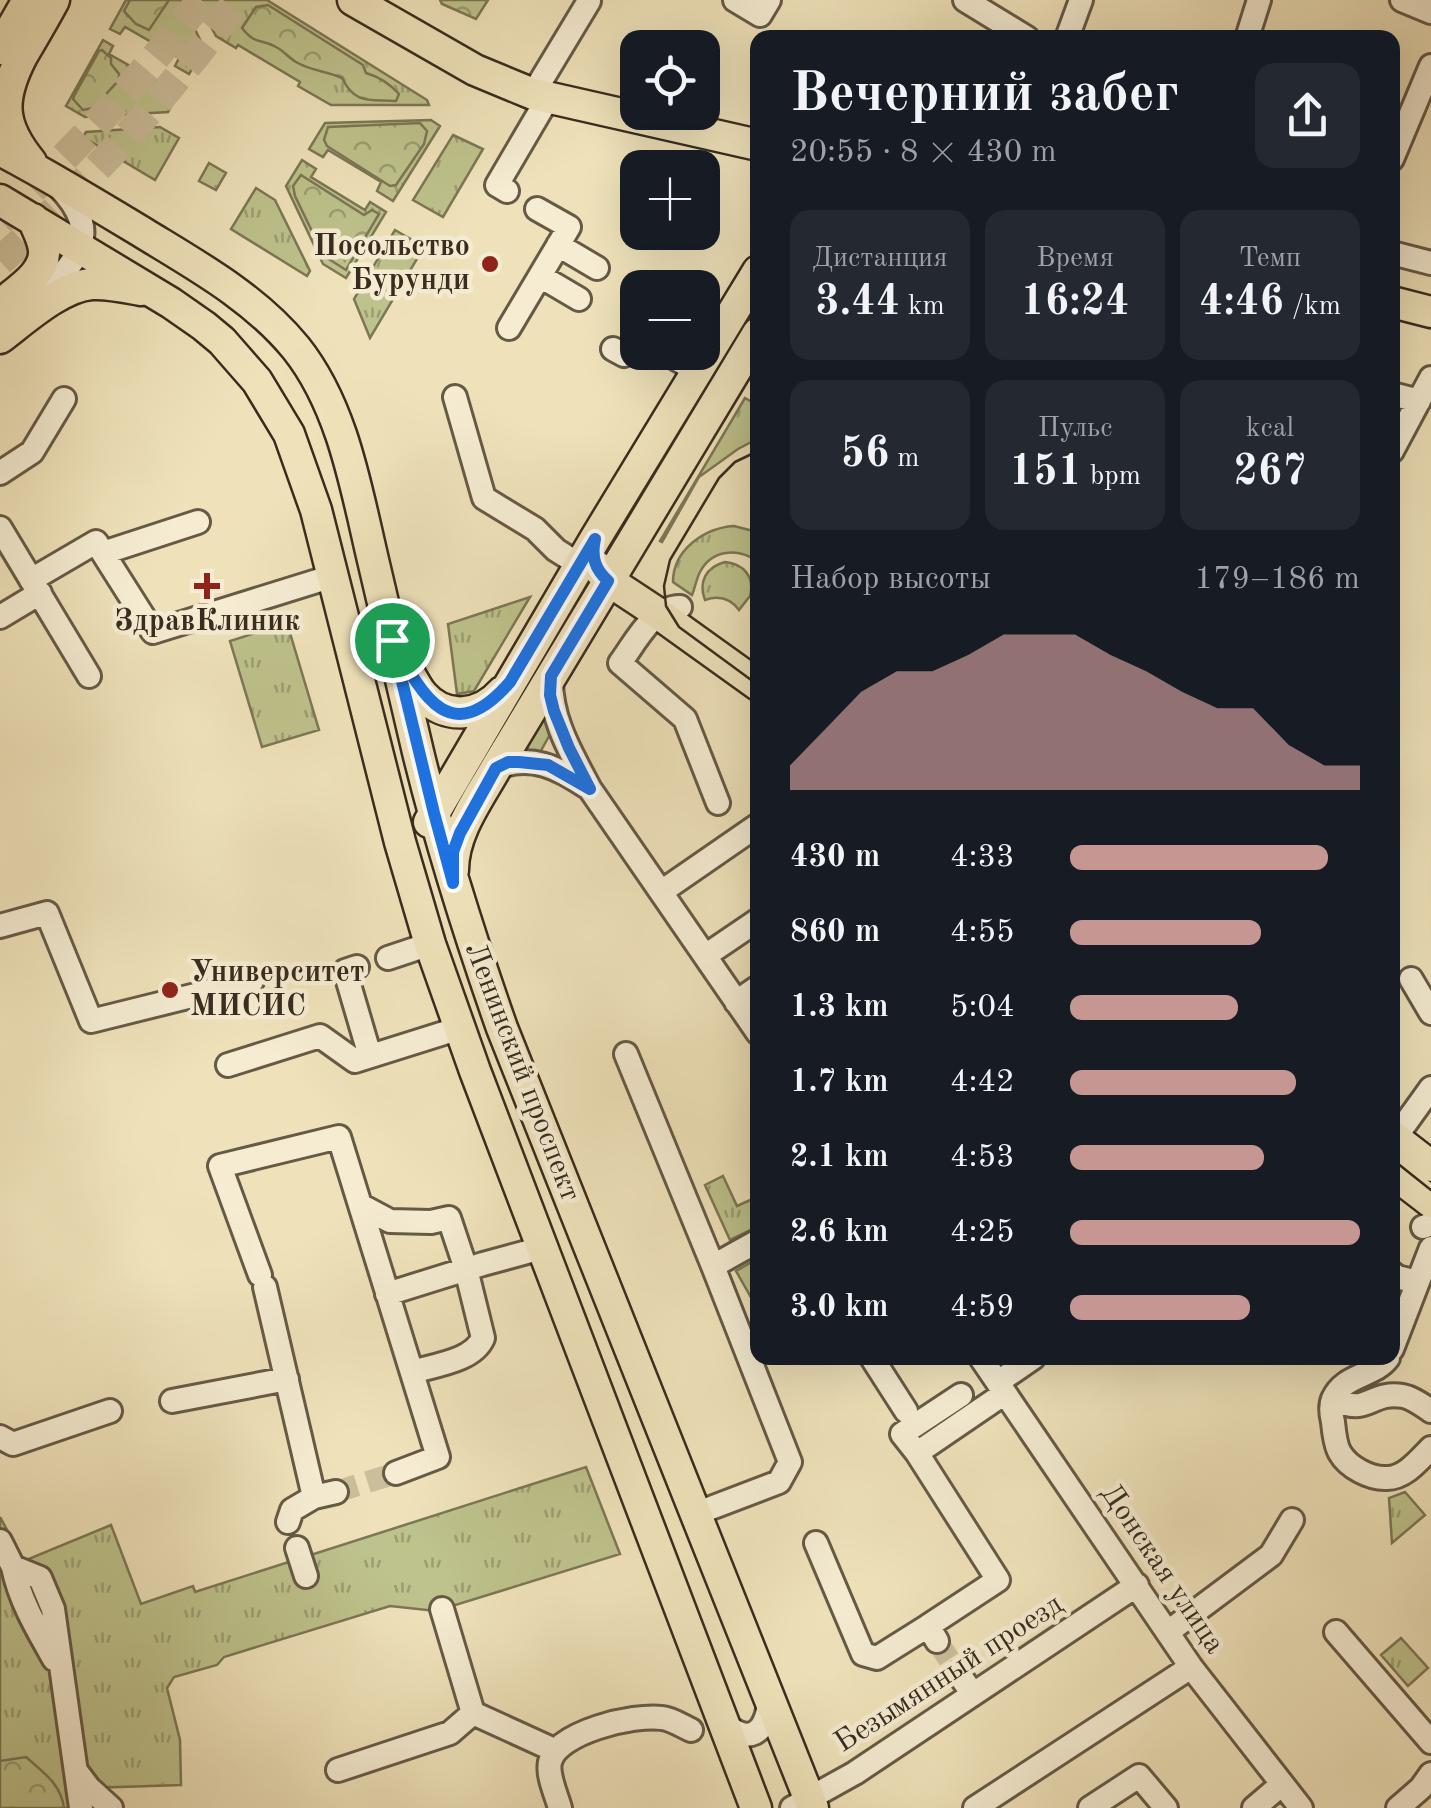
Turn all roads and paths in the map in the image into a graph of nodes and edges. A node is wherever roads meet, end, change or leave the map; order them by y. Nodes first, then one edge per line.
1 (28, 0) edge
2 (54, 0) edge
3 (734, 0) edge
4 (769, 0) edge
5 (965, 0) edge
6 (1082, 0) edge
7 (1259, 0) edge
8 (1402, 0) edge
9 (590, 1) edge
10 (369, 4) edge
11 (1431, 12) edge
12 (1014, 30) edge
13 (1070, 30) edge
14 (1250, 30) edge
15 (0, 49) edge
16 (1431, 66) edge
17 (541, 96) junction
18 (1400, 141) edge
19 (750, 146) edge
20 (0, 150) edge
21 (0, 170) edge
22 (45, 174) junction
23 (507, 191) dead end
24 (0, 200) edge
25 (537, 209) dead end
26 (33, 219) junction
27 (558, 245) junction
28 (82, 248) junction
29 (1400, 255) edge
30 (1431, 263) edge
31 (0, 268) edge
32 (597, 268) dead end
33 (540, 276) junction
34 (750, 284) edge
35 (579, 299) dead end
36 (171, 304) junction
37 (1400, 304) edge
38 (1431, 312) edge
39 (1, 317) edge
40 (510, 328) dead end
41 (750, 345) edge
42 (613, 348) dead end
43 (620, 352) edge
44 (697, 371) joint
45 (1431, 378) edge
46 (1400, 396) edge
47 (455, 397) dead end
48 (64, 398) dead end
49 (1419, 401) junction
50 (673, 410) junction
51 (701, 428) junction
52 (1400, 436) edge
53 (0, 472) edge
54 (198, 522) dead end
55 (0, 528) edge
56 (629, 548) junction
57 (588, 552) junction
58 (103, 553) junction
59 (333, 576) junction
60 (608, 581) junction
61 (36, 587) junction
62 (669, 610) junction
63 (0, 617) edge
64 (392, 640) junction
65 (750, 658) edge
66 (89, 676) dead end
67 (551, 676) junction
68 (750, 678) edge
69 (510, 682) junction
70 (496, 768) junction
71 (590, 789) junction
72 (718, 803) dead end
73 (434, 813) junction
74 (750, 830) edge
75 (453, 883) junction
76 (660, 892) junction
77 (415, 897) junction
78 (750, 925) edge
79 (0, 926) edge
80 (430, 944) junction
81 (705, 956) junction
82 (388, 958) dead end
83 (357, 968) dead end
84 (1411, 979) dead end
85 (252, 981) dead end
86 (750, 992) edge
87 (736, 1002) junction
88 (1431, 1012) edge
89 (750, 1022) edge
90 (460, 1028) junction
91 (626, 1054) dead end
92 (370, 1056) junction
93 (228, 1065) dead end
94 (1431, 1088) edge
95 (1400, 1129) edge
96 (1400, 1142) edge
97 (1431, 1166) edge
98 (1400, 1183) edge
99 (360, 1205) junction
100 (1429, 1225) edge
101 (750, 1245) edge
102 (542, 1248) junction
103 (713, 1266) junction
104 (466, 1269) junction
105 (1400, 1278) edge
106 (1417, 1282) junction
107 (388, 1294) junction
108 (1400, 1328) edge
109 (750, 1360) edge
110 (752, 1365) edge
111 (876, 1365) edge
112 (986, 1365) edge
113 (1026, 1365) edge
114 (1380, 1365) edge
115 (412, 1372) junction
116 (287, 1379) junction
117 (1002, 1388) junction
118 (961, 1395) dead end
119 (1334, 1397) junction
120 (172, 1401) dead end
121 (110, 1411) dead end
122 (906, 1411) dead end
123 (1431, 1411) edge
124 (0, 1437) edge
125 (1431, 1448) edge
126 (916, 1453) junction
127 (396, 1473) tunnel mouth
128 (695, 1514) junction
129 (1292, 1520) dead end
130 (288, 1522) dead end
131 (0, 1541) edge
132 (816, 1542) dead end
133 (297, 1548) dead end
134 (306, 1576) dead end
135 (1137, 1585) junction
136 (442, 1609) dead end
137 (1168, 1632) junction
138 (1336, 1632) dead end
139 (1191, 1667) junction
140 (958, 1673) tunnel mouth
141 (973, 1694) junction
142 (769, 1698) junction
143 (473, 1713) junction
144 (720, 1720) junction
145 (691, 1730) dead end
146 (1431, 1742) edge
147 (554, 1750) junction
148 (75, 1769) junction
149 (338, 1770) dead end
150 (1431, 1774) edge
151 (1281, 1786) junction
152 (805, 1805) edge
153 (81, 1808) edge
154 (111, 1808) edge
155 (560, 1808) edge
156 (756, 1808) edge
157 (974, 1808) edge
158 (1090, 1808) edge
159 (1166, 1808) edge
160 (1254, 1808) edge
161 (1301, 1808) edge
162 (1398, 1808) edge

1 - 15 main road
2 - 22 main road
3 - 4 street
5 - 12 street
6 - 13 street
7 - 14 street
8 - 11 street
9 - 17 street
10 - 17 main road
16 - 18 street
17 - 19 main road
17 - 23 street
20 - 22 main road
21 - 22 main road
22 - 28 street
22 - 64 main road, Ленинский проспект
24 - 26 main road
25 - 27 street
26 - 28 main road
26 - 39 main road
27 - 32 street
27 - 33 street
28 - 36 main road
28 - 39 street
29 - 30 street
31 - 39 main road
33 - 35 street
33 - 40 street
34 - 44 main road
36 - 39 main road
36 - 59 main road, Ленинский проспект
37 - 38 main road
41 - 51 main road
42 - 43 street
44 - 50 main road
45 - 49 street
46 - 49 street
47 - 57 street
48 - 53 street
49 - 52 street
50 - 51 main road
50 - 57 main road
51 - 56 main road
54 - 58 street
55 - 61 street
56 - 60 main road
56 - 62 main road
57 - 60 main road
57 - 69 main road
58 - 59 street
58 - 61 street
59 - 77 main road, Ленинский проспект
60 - 62 main road
60 - 67 main road
61 - 63 street
61 - 66 street
62 - 65 main road
62 - 68 main road
62 - 72 street
64 - 69 main road
64 - 73 main road, Ленинский проспект
67 - 70 main road
67 - 71 street
69 - 73 main road
70 - 71 street
70 - 75 main road
71 - 76 street
73 - 75 main road, Ленинский проспект
73 - 77 main road
74 - 76 street
75 - 128 main road, Ленинский проспект
76 - 81 street
77 - 80 main road, Ленинский проспект
78 - 81 street
79 - 85 street
80 - 82 street
80 - 90 main road, Ленинский проспект
81 - 87 street
83 - 92 street
84 - 88 street
86 - 87 street
87 - 89 street
90 - 92 street
90 - 102 main road, Ленинский проспект
91 - 103 street
92 - 93 street
94 - 95 street
96 - 97 main road
98 - 100 main road
99 - 104 street
99 - 107 street
99 - 116 street
100 - 106 street
101 - 103 street
102 - 104 street
102 - 144 main road, Ленинский проспект
103 - 109 street
104 - 107 street
104 - 115 street
105 - 106 street
106 - 108 street
107 - 115 street
110 - 128 street
111 - 122 street
112 - 117 street, Донская улица
113 - 117 street
114 - 119 street
115 - 127 street
116 - 120 street
116 - 130 street
117 - 126 street
117 - 135 street, Донская улица
118 - 126 street
119 - 123 street
119 - 125 street
121 - 124 street
126 - 132 street
128 - 142 main road, Ленинский проспект
129 - 137 street
131 - 148 street
133 - 134 street
135 - 137 street, Донская улица
135 - 141 street, Безымянный проезд
136 - 143 street
137 - 139 street, Донская улица
138 - 146 street
139 - 151 street, Донская улица
139 - 157 street
140 - 141 street
141 - 152 street, Безымянный проезд
142 - 144 street
142 - 152 main road, Ленинский проспект
143 - 147 street
143 - 149 street
144 - 156 main road, Ленинский проспект
145 - 147 street
147 - 155 street
148 - 153 street
148 - 154 street
150 - 162 street
151 - 160 street
151 - 161 street, Донская улица
158 - 159 street

